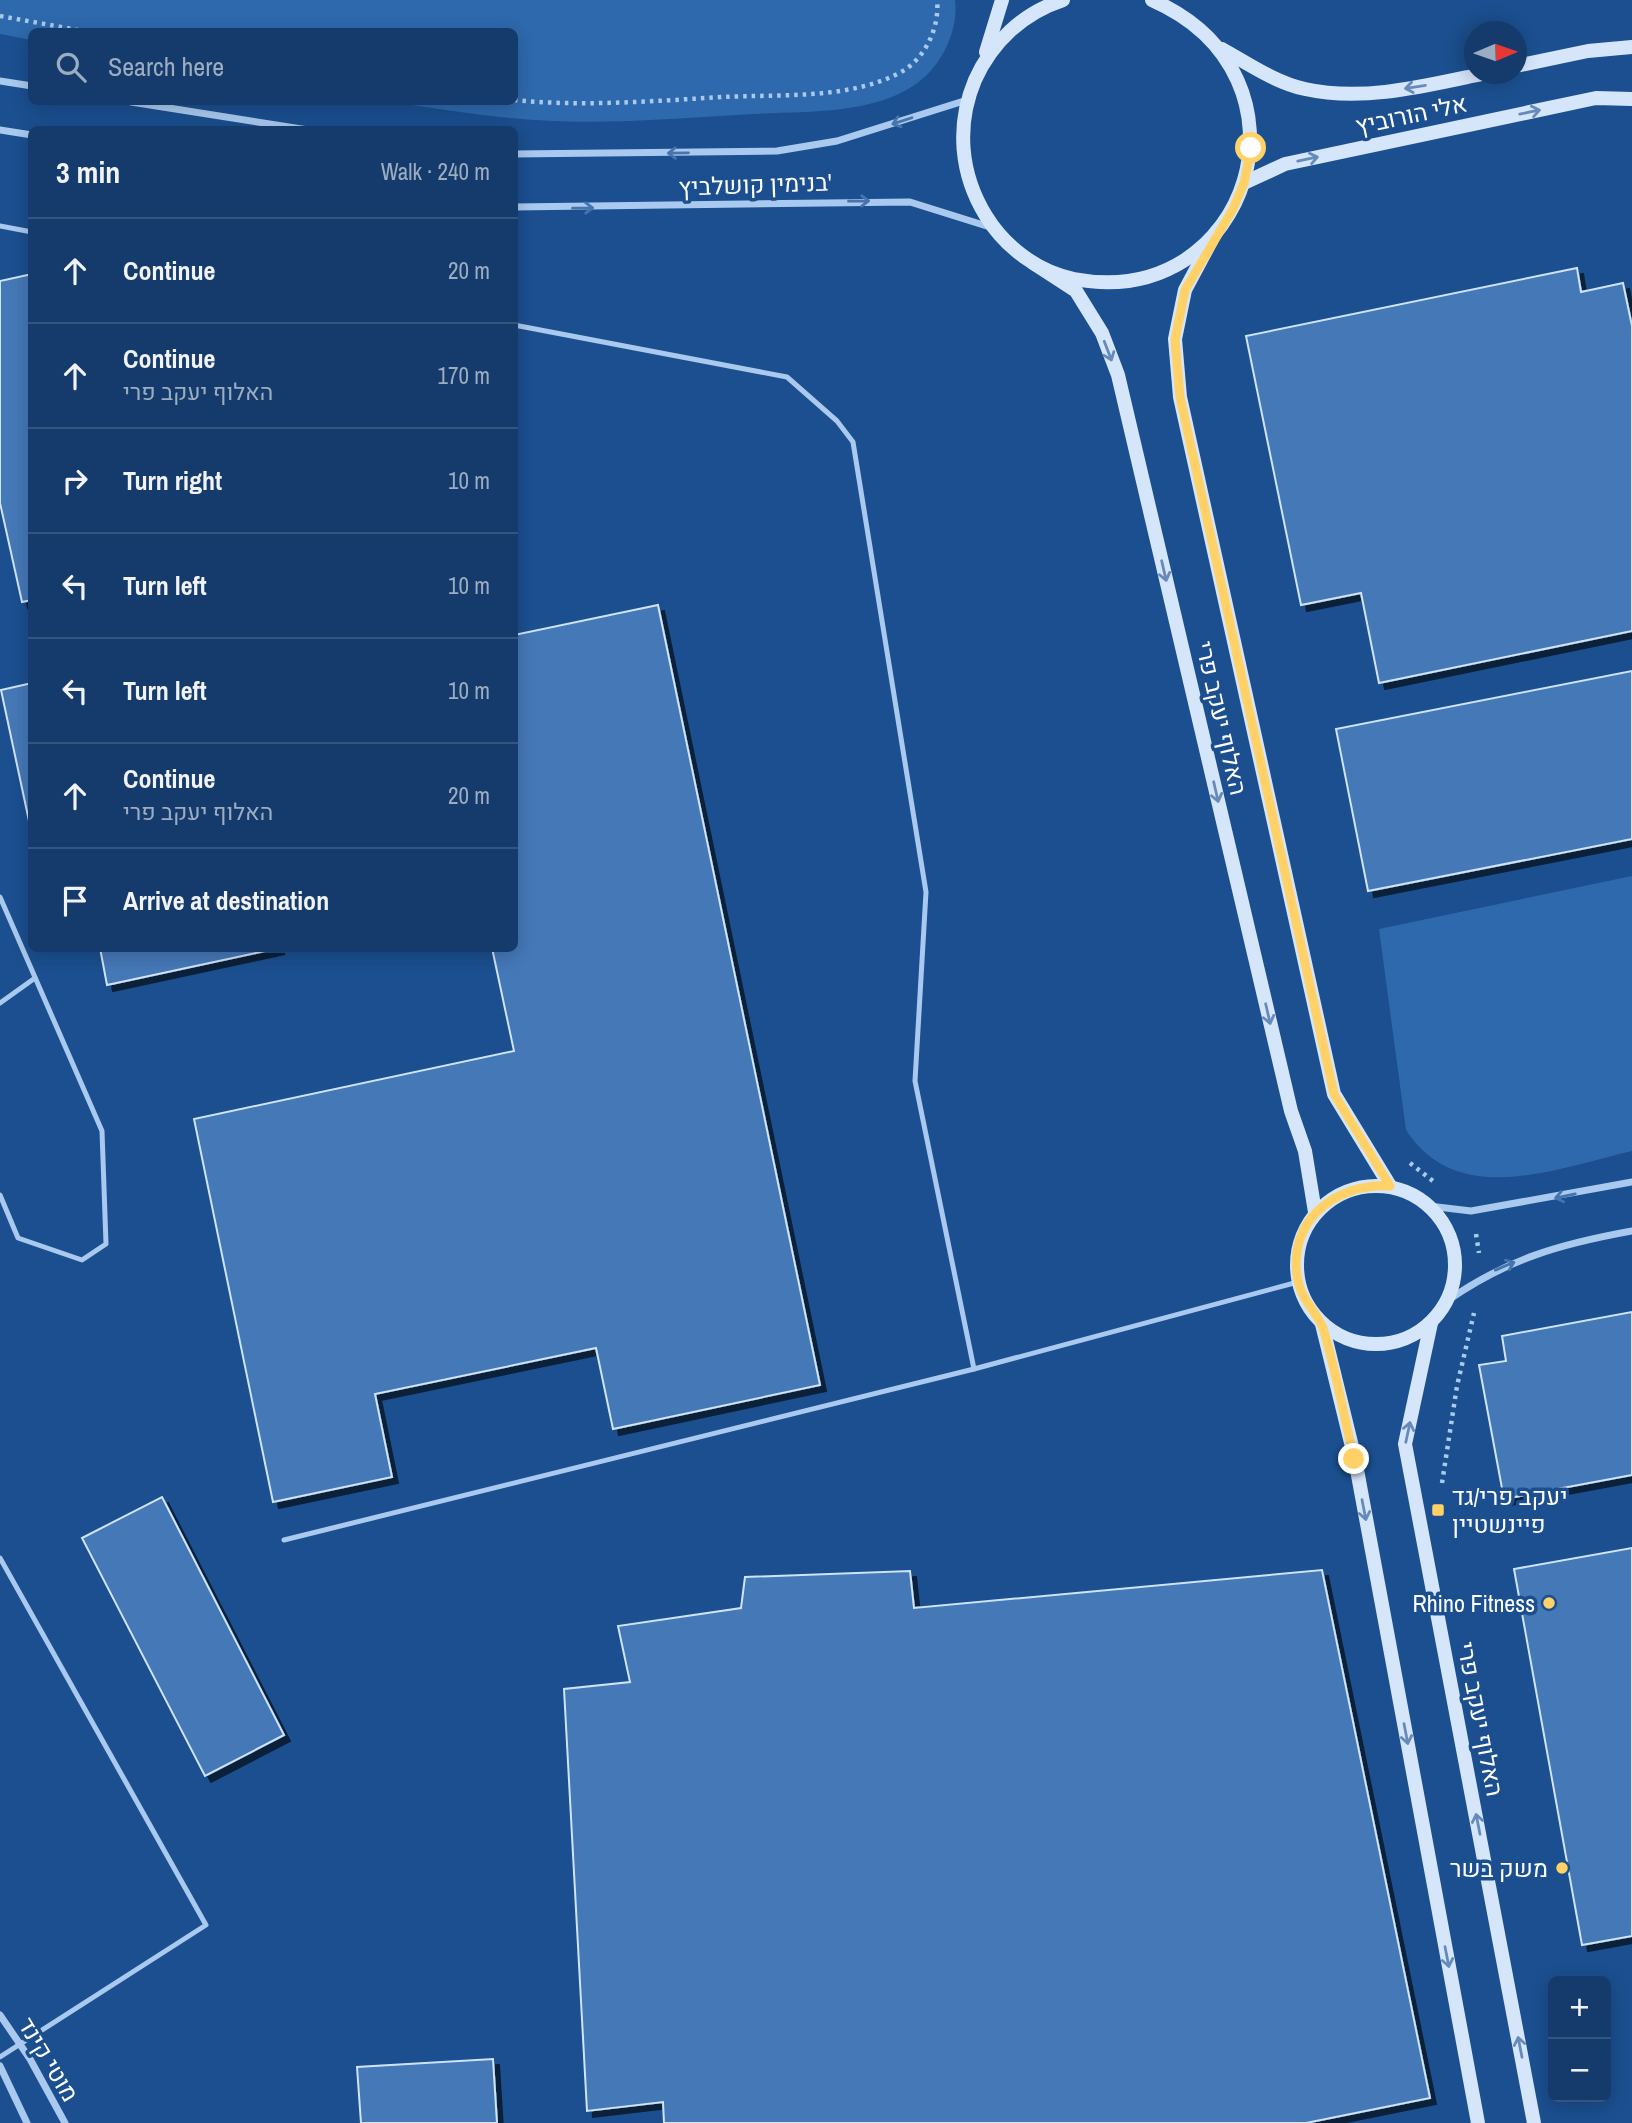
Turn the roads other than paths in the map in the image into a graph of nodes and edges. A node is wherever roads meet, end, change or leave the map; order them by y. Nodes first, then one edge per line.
1 (1002, 0) edge
2 (1063, 0) edge
3 (1152, 0) edge
4 (1632, 47) edge
5 (1220, 49) junction
6 (984, 61) junction
7 (1527, 64) edge
8 (1464, 77) edge
9 (0, 81) edge
10 (28, 85) edge
11 (1632, 99) edge
12 (967, 100) junction
13 (150, 105) edge
14 (283, 126) edge
15 (0, 130) edge
16 (28, 134) edge
17 (518, 154) edge
18 (1244, 183) junction
19 (518, 207) edge
20 (0, 226) edge
21 (993, 228) junction
22 (28, 231) edge
23 (1216, 232) junction
24 (1033, 263) junction
25 (518, 326) edge
26 (0, 897) edge
27 (35, 978) junction
28 (0, 1003) edge
29 (1632, 1182) edge
30 (1390, 1186) junction
31 (0, 1195) edge
32 (1429, 1206) junction
33 (1315, 1212) junction
34 (1632, 1231) edge
35 (1298, 1282) junction
36 (1447, 1301) junction
37 (1430, 1323) junction
38 (1322, 1324) junction
39 (974, 1369) junction
40 (284, 1540) dead end
41 (0, 1558) edge
42 (0, 2015) edge
43 (20, 2043) junction
44 (0, 2057) edge
45 (0, 2066) edge
46 (1534, 2120) edge
47 (27, 2123) edge
48 (65, 2123) edge
49 (1478, 2123) edge

1 - 6 street
2 - 6 street
3 - 5 street
4 - 7 street
8 -> 5 street, אלי הורוביץ
5 - 18 street
6 - 12 street
9 - 10 street
18 -> 11 street, אלי הורוביץ
12 -> 17 street, בנימין קושלביץ'
12 - 21 street
13 - 14 street
15 - 16 street
18 - 23 street
19 -> 21 street, בנימין קושלביץ'
20 - 22 lane
21 - 24 street
23 - 24 street
23 - 30 street, האלוף יעקב פרי
24 -> 33 street, האלוף יעקב פרי
25 - 39 lane
26 - 27 lane
27 - 28 lane
27 - 31 lane
29 -> 32 street
30 - 32 street
30 - 33 street
32 - 36 street
33 - 35 street
36 -> 34 street
35 - 38 street
35 - 39 lane
36 - 37 street
37 - 38 street
46 -> 37 street, האלוף יעקב פרי
38 -> 49 street
39 - 40 lane
41 - 43 lane
42 - 43 street, מוטי קינד
43 - 44 lane
43 - 48 street, מוטי קינד
45 - 47 street, מוטי קינד

